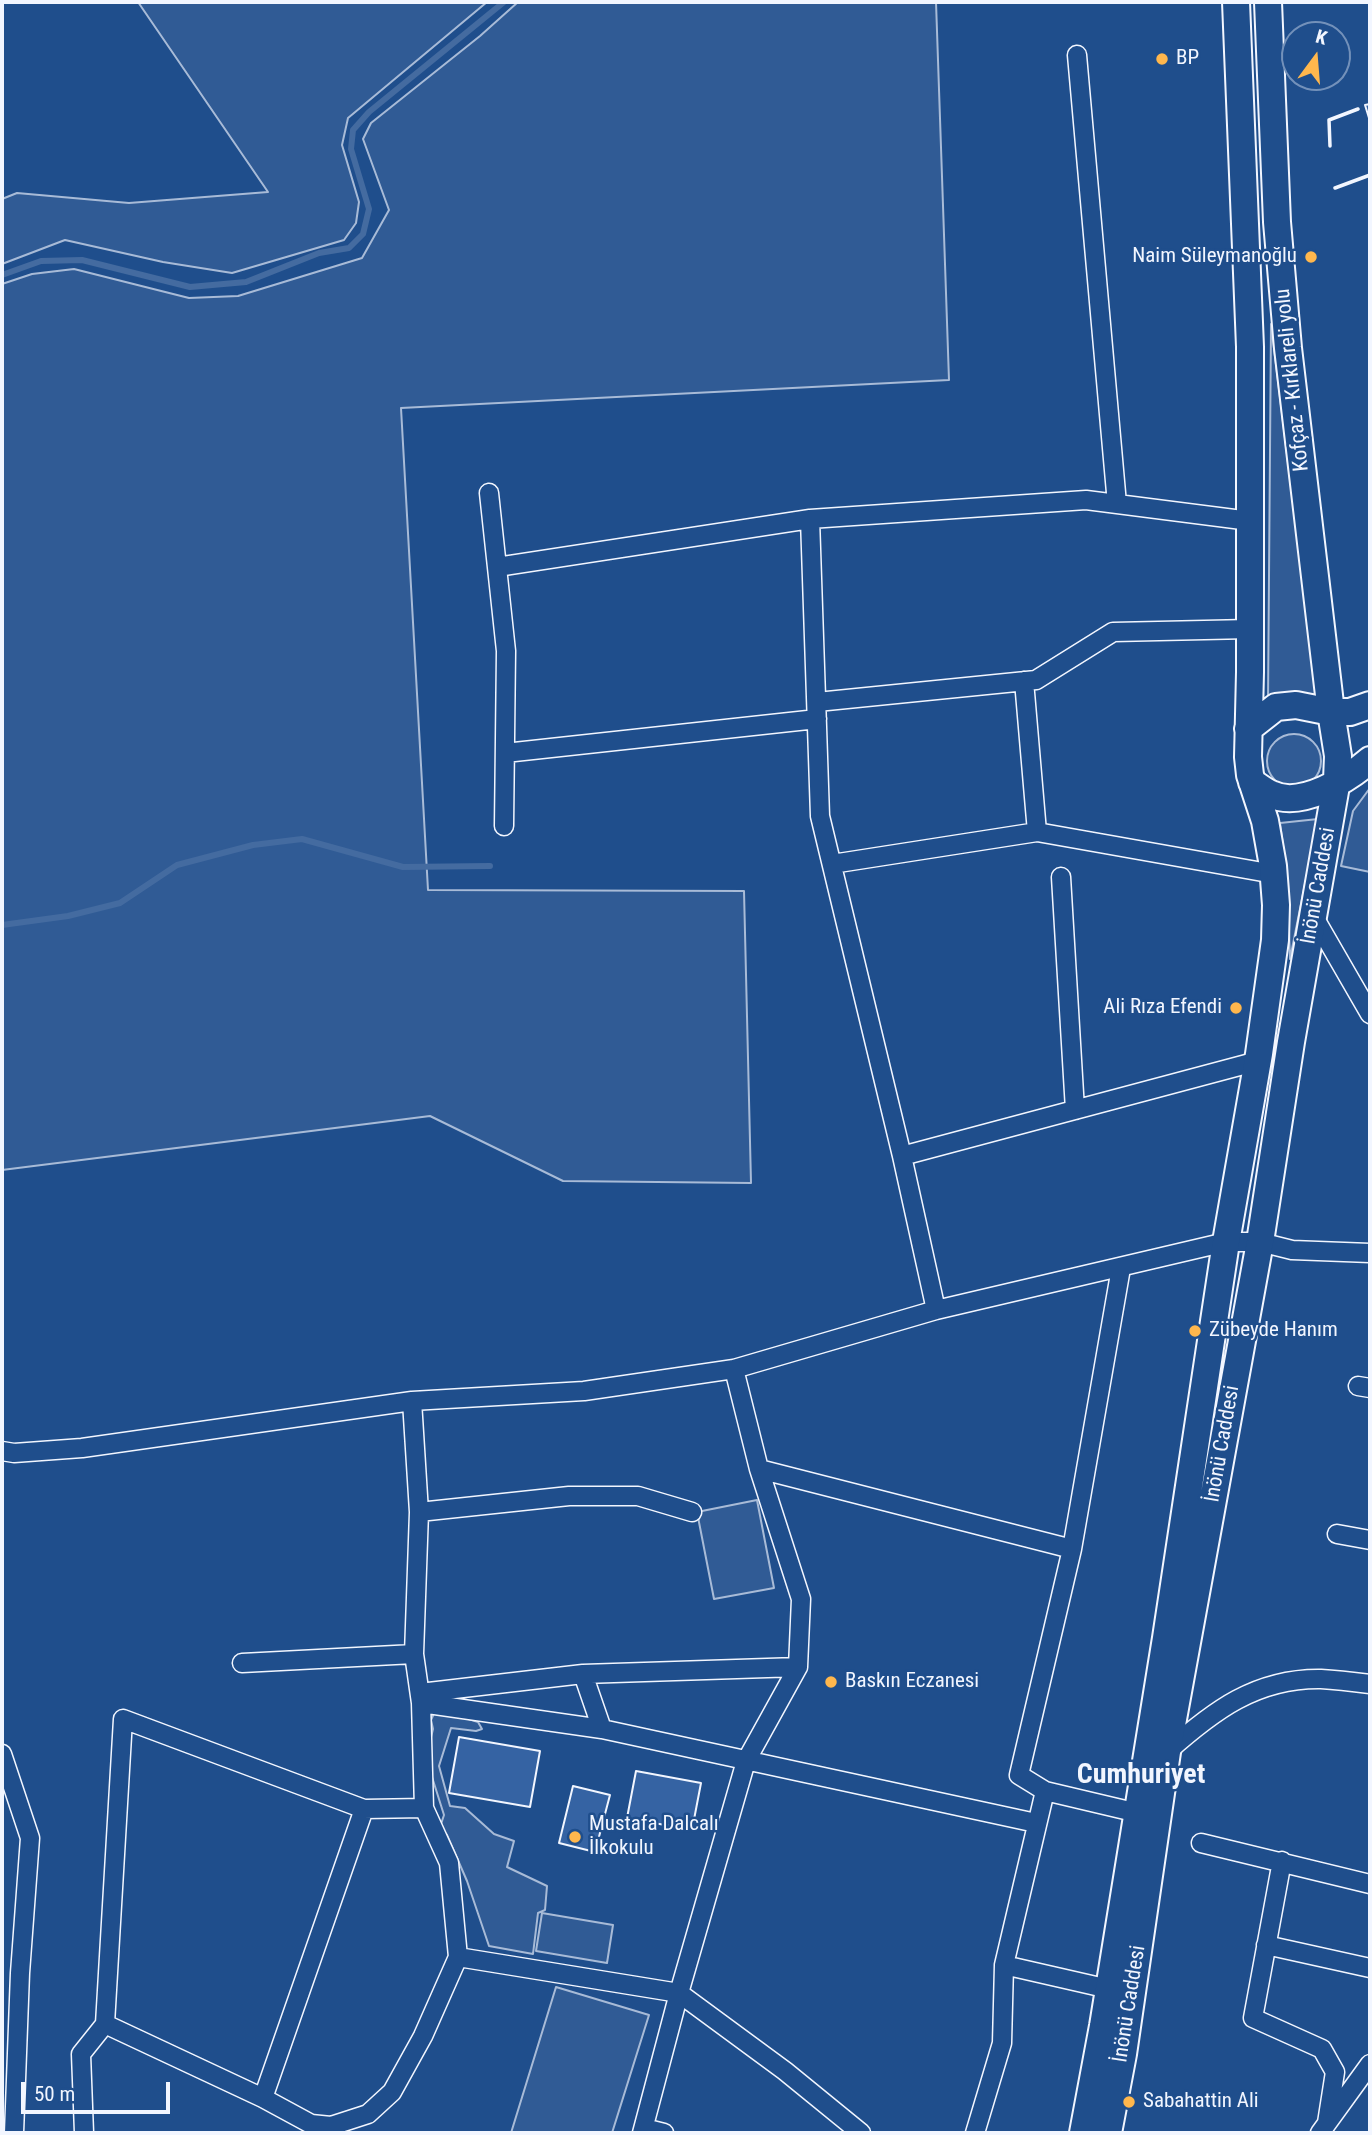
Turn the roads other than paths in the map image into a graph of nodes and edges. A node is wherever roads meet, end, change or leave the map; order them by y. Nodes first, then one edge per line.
1 (1236, 2) edge
2 (1268, 2) edge
3 (1077, 55) dead end
4 (489, 493) dead end
5 (1117, 504) junction
6 (810, 519) junction
7 (1250, 521) junction
8 (497, 567) junction
9 (1250, 629) junction
10 (1024, 681) junction
11 (1370, 705) edge
12 (817, 711) junction
13 (1331, 712) junction
14 (1248, 729) junction
15 (505, 753) junction
16 (1338, 756) joint
17 (1370, 760) edge
18 (1250, 770) junction
19 (1337, 785) junction
20 (504, 826) dead end
21 (1037, 832) junction
22 (832, 864) junction
23 (1274, 874) junction
24 (1061, 877) dead end
25 (1314, 917) junction
26 (1370, 1014) edge
27 (1258, 1061) junction
28 (1075, 1110) junction
29 (902, 1156) junction
30 (1226, 1242) junction
31 (1260, 1242) junction
32 (1370, 1253) edge
33 (1121, 1268) junction
34 (936, 1310) junction
35 (734, 1369) junction
36 (412, 1401) junction
37 (2, 1451) edge
38 (759, 1469) junction
39 (692, 1511) dead end
40 (419, 1512) junction
41 (1337, 1534) dead end
42 (1370, 1540) edge
43 (1072, 1549) junction
44 (414, 1654) junction
45 (242, 1663) dead end
46 (798, 1667) junction
47 (583, 1674) junction
48 (1370, 1684) edge
49 (421, 1698) junction
50 (602, 1730) junction
51 (1167, 1752) junction
52 (2, 1755) edge
53 (746, 1761) junction
54 (1045, 1791) junction
55 (424, 1808) junction
56 (364, 1809) junction
57 (1138, 1813) junction
58 (1036, 1823) junction
59 (1201, 1843) dead end
60 (1282, 1861) junction
61 (1370, 1884) edge
62 (1266, 1945) junction
63 (458, 1957) junction
64 (1004, 1965) junction
65 (1370, 1968) edge
66 (1109, 1989) junction
67 (679, 1993) junction
68 (105, 2024) junction
69 (1370, 2064) edge
70 (263, 2098) junction
71 (1323, 2128) edge
72 (332, 2129) edge
73 (643, 2131) edge
74 (858, 2132) edge
75 (14, 2133) edge
76 (84, 2133) edge
77 (664, 2133) edge
78 (975, 2133) edge
79 (1083, 2133) edge
80 (1108, 2133) edge

1 - 7 main road
2 - 13 main road, Kofçaz - Kırklareli yolu
3 - 5 street
4 - 8 street
5 - 6 street
5 - 7 street
6 - 8 street
6 - 12 street
7 - 9 main road
8 - 15 street
9 - 10 street
9 - 14 main road
10 - 12 street
10 - 21 street
11 - 13 main road
12 - 15 street
12 - 22 street
13 - 14 main road
13 - 16 main road, Kofçaz - Kırklareli yolu
14 - 18 main road
15 - 20 street
16 - 19 main road, İnönü Caddesi
17 - 19 main road
18 - 19 main road
18 - 23 main road, İnönü Caddesi
19 - 25 main road, İnönü Caddesi
21 - 22 street
21 - 23 street
22 - 29 street
23 - 27 main road, İnönü Caddesi
24 - 28 street
25 - 26 street
25 - 31 main road, İnönü Caddesi
27 - 28 street
27 - 30 main road, İnönü Caddesi
28 - 29 street
29 - 34 street
30 - 31 street
30 - 33 street
30 - 57 main road, İnönü Caddesi
31 - 32 street
31 - 51 main road, İnönü Caddesi
33 - 34 street
33 - 43 street
34 - 35 street
35 - 36 street
35 - 38 street
36 - 37 street
36 - 40 street
38 - 43 street
38 - 46 street
39 - 40 street
40 - 44 street
41 - 42 street
43 - 54 street
44 - 45 street
44 - 49 street
46 - 47 street
46 - 53 street
47 - 49 street
47 - 50 street
48 - 51 street
49 - 50 street
49 - 55 street
50 - 53 street
51 - 80 main road, İnönü Caddesi
52 - 75 street
53 - 58 street
53 - 67 street
54 - 57 street
54 - 58 street
55 - 56 street
55 - 63 street
56 - 68 street
56 - 70 street
57 - 66 main road, İnönü Caddesi
58 - 64 street
59 - 60 street
60 - 61 street
60 - 62 street
62 - 65 street
62 - 71 street
63 - 67 street
63 - 72 street
64 - 66 street
64 - 78 street
66 - 79 main road, İnönü Caddesi
67 - 73 street
67 - 74 street
68 - 70 street
68 - 76 street
69 - 71 street
70 - 72 street
73 - 77 street

